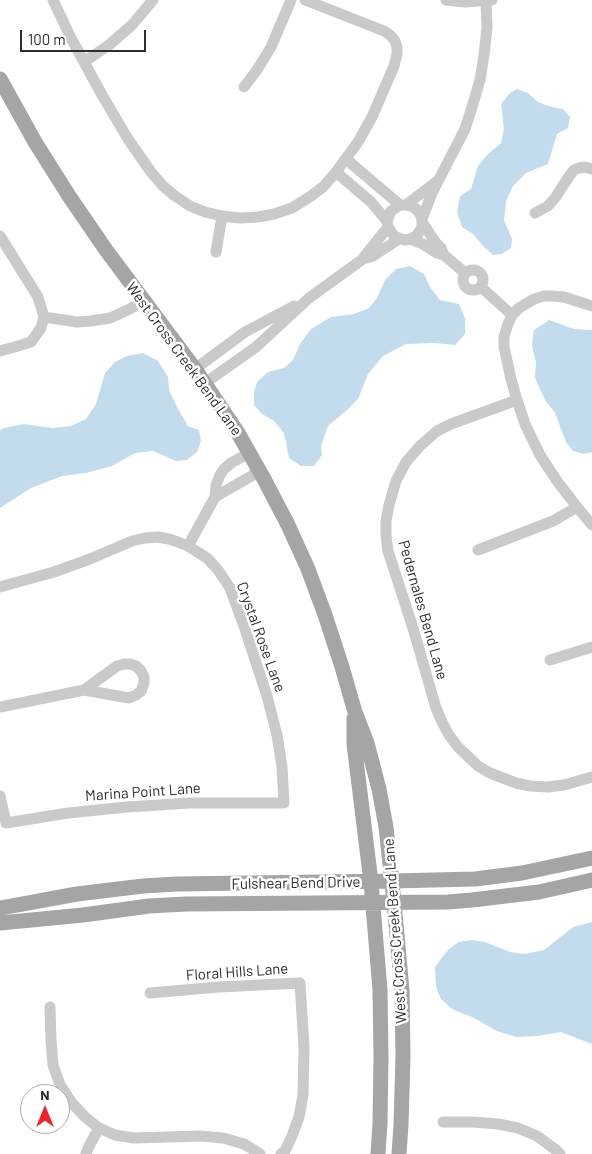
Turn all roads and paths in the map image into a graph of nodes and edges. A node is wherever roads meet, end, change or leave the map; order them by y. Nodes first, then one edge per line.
1 (53, 0) edge
2 (153, 0) edge
3 (291, 0) edge
4 (305, 0) edge
5 (446, 0) edge
6 (489, 0) edge
7 (84, 62) junction
8 (0, 79) edge
9 (244, 87) dead end
10 (346, 159) junction
11 (592, 168) edge
12 (336, 172) junction
13 (439, 179) junction
14 (403, 205) junction
15 (535, 213) dead end
16 (222, 216) junction
17 (422, 221) junction
18 (387, 224) junction
19 (0, 236) edge
20 (405, 238) junction
21 (216, 252) dead end
22 (444, 255) junction
23 (363, 259) junction
24 (309, 298) junction
25 (143, 300) junction
26 (592, 306) edge
27 (512, 315) junction
28 (44, 317) junction
29 (0, 351) edge
30 (195, 369) junction
31 (205, 383) junction
32 (516, 400) junction
33 (249, 453) junction
34 (260, 471) junction
35 (216, 497) junction
36 (577, 507) junction
37 (592, 524) edge
38 (188, 546) junction
39 (478, 550) dead end
40 (0, 587) edge
41 (592, 647) edge
42 (550, 660) dead end
43 (84, 690) junction
44 (0, 707) edge
45 (355, 712) junction
46 (592, 778) edge
47 (0, 796) edge
48 (284, 802) joint
49 (592, 858) edge
50 (592, 880) edge
51 (392, 881) junction
52 (371, 882) junction
53 (146, 886) junction
54 (373, 902) junction
55 (394, 902) junction
56 (149, 906) junction
57 (0, 908) edge
58 (0, 923) edge
59 (150, 993) dead end
60 (50, 1006) dead end
61 (443, 1122) dead end
62 (99, 1128) junction
63 (86, 1154) edge
64 (260, 1154) edge
65 (281, 1154) edge
66 (378, 1154) edge
67 (399, 1154) edge
68 (560, 1154) edge

1 - 7 street
2 - 7 street
3 - 9 street
4 - 10 street
5 - 6 street
6 - 13 street
7 - 16 street
8 - 25 main road, West Cross Creek Bend Lane
10 - 12 street
10 - 14 street
11 - 15 street
12 - 16 street
12 - 18 street
13 - 14 street
13 - 17 street
14 - 17 street
14 - 18 street
16 - 21 street
17 - 20 street
17 - 22 street
18 - 20 street
18 - 23 street
19 - 28 street
20 - 22 street
20 - 23 street
22 - 27 street
23 - 24 street
24 - 30 street
24 - 31 street
25 - 28 street
25 - 30 main road, West Cross Creek Bend Lane
26 - 27 street
27 - 32 street
28 - 29 street
30 - 31 main road, West Cross Creek Bend Lane
31 - 33 main road, West Cross Creek Bend Lane
32 - 36 street
32 - 46 street, Pedernales Bend Lane
33 - 34 main road, West Cross Creek Bend Lane
33 - 35 street
34 - 35 street
34 - 45 main road, West Cross Creek Bend Lane
35 - 38 street
36 - 37 street
36 - 39 street
38 - 40 street, Crystal Rose Lane
38 - 48 street, Crystal Rose Lane
41 - 42 street
43 - 43 street
43 - 44 street
45 - 51 main road, West Cross Creek Bend Lane
45 - 52 main road, West Cross Creek Bend Lane
47 - 48 street, Marina Point Lane
49 - 51 main road, Fulshear Bend Drive
50 - 55 main road, Fulshear Bend Drive
51 - 52 main road, Fulshear Bend Drive
51 - 55 main road, West Cross Creek Bend Lane
52 - 53 main road, Fulshear Bend Drive
52 - 54 main road, West Cross Creek Bend Lane
53 - 56 main road
53 - 57 main road, Fulshear Bend Drive
54 - 55 main road, Fulshear Bend Drive
54 - 56 main road, Fulshear Bend Drive
54 - 66 main road, West Cross Creek Bend Lane
55 - 67 main road, West Cross Creek Bend Lane
56 - 58 main road, Fulshear Bend Drive
59 - 65 street, Floral Hills Lane
60 - 62 street
61 - 68 street
62 - 63 street
62 - 64 street

